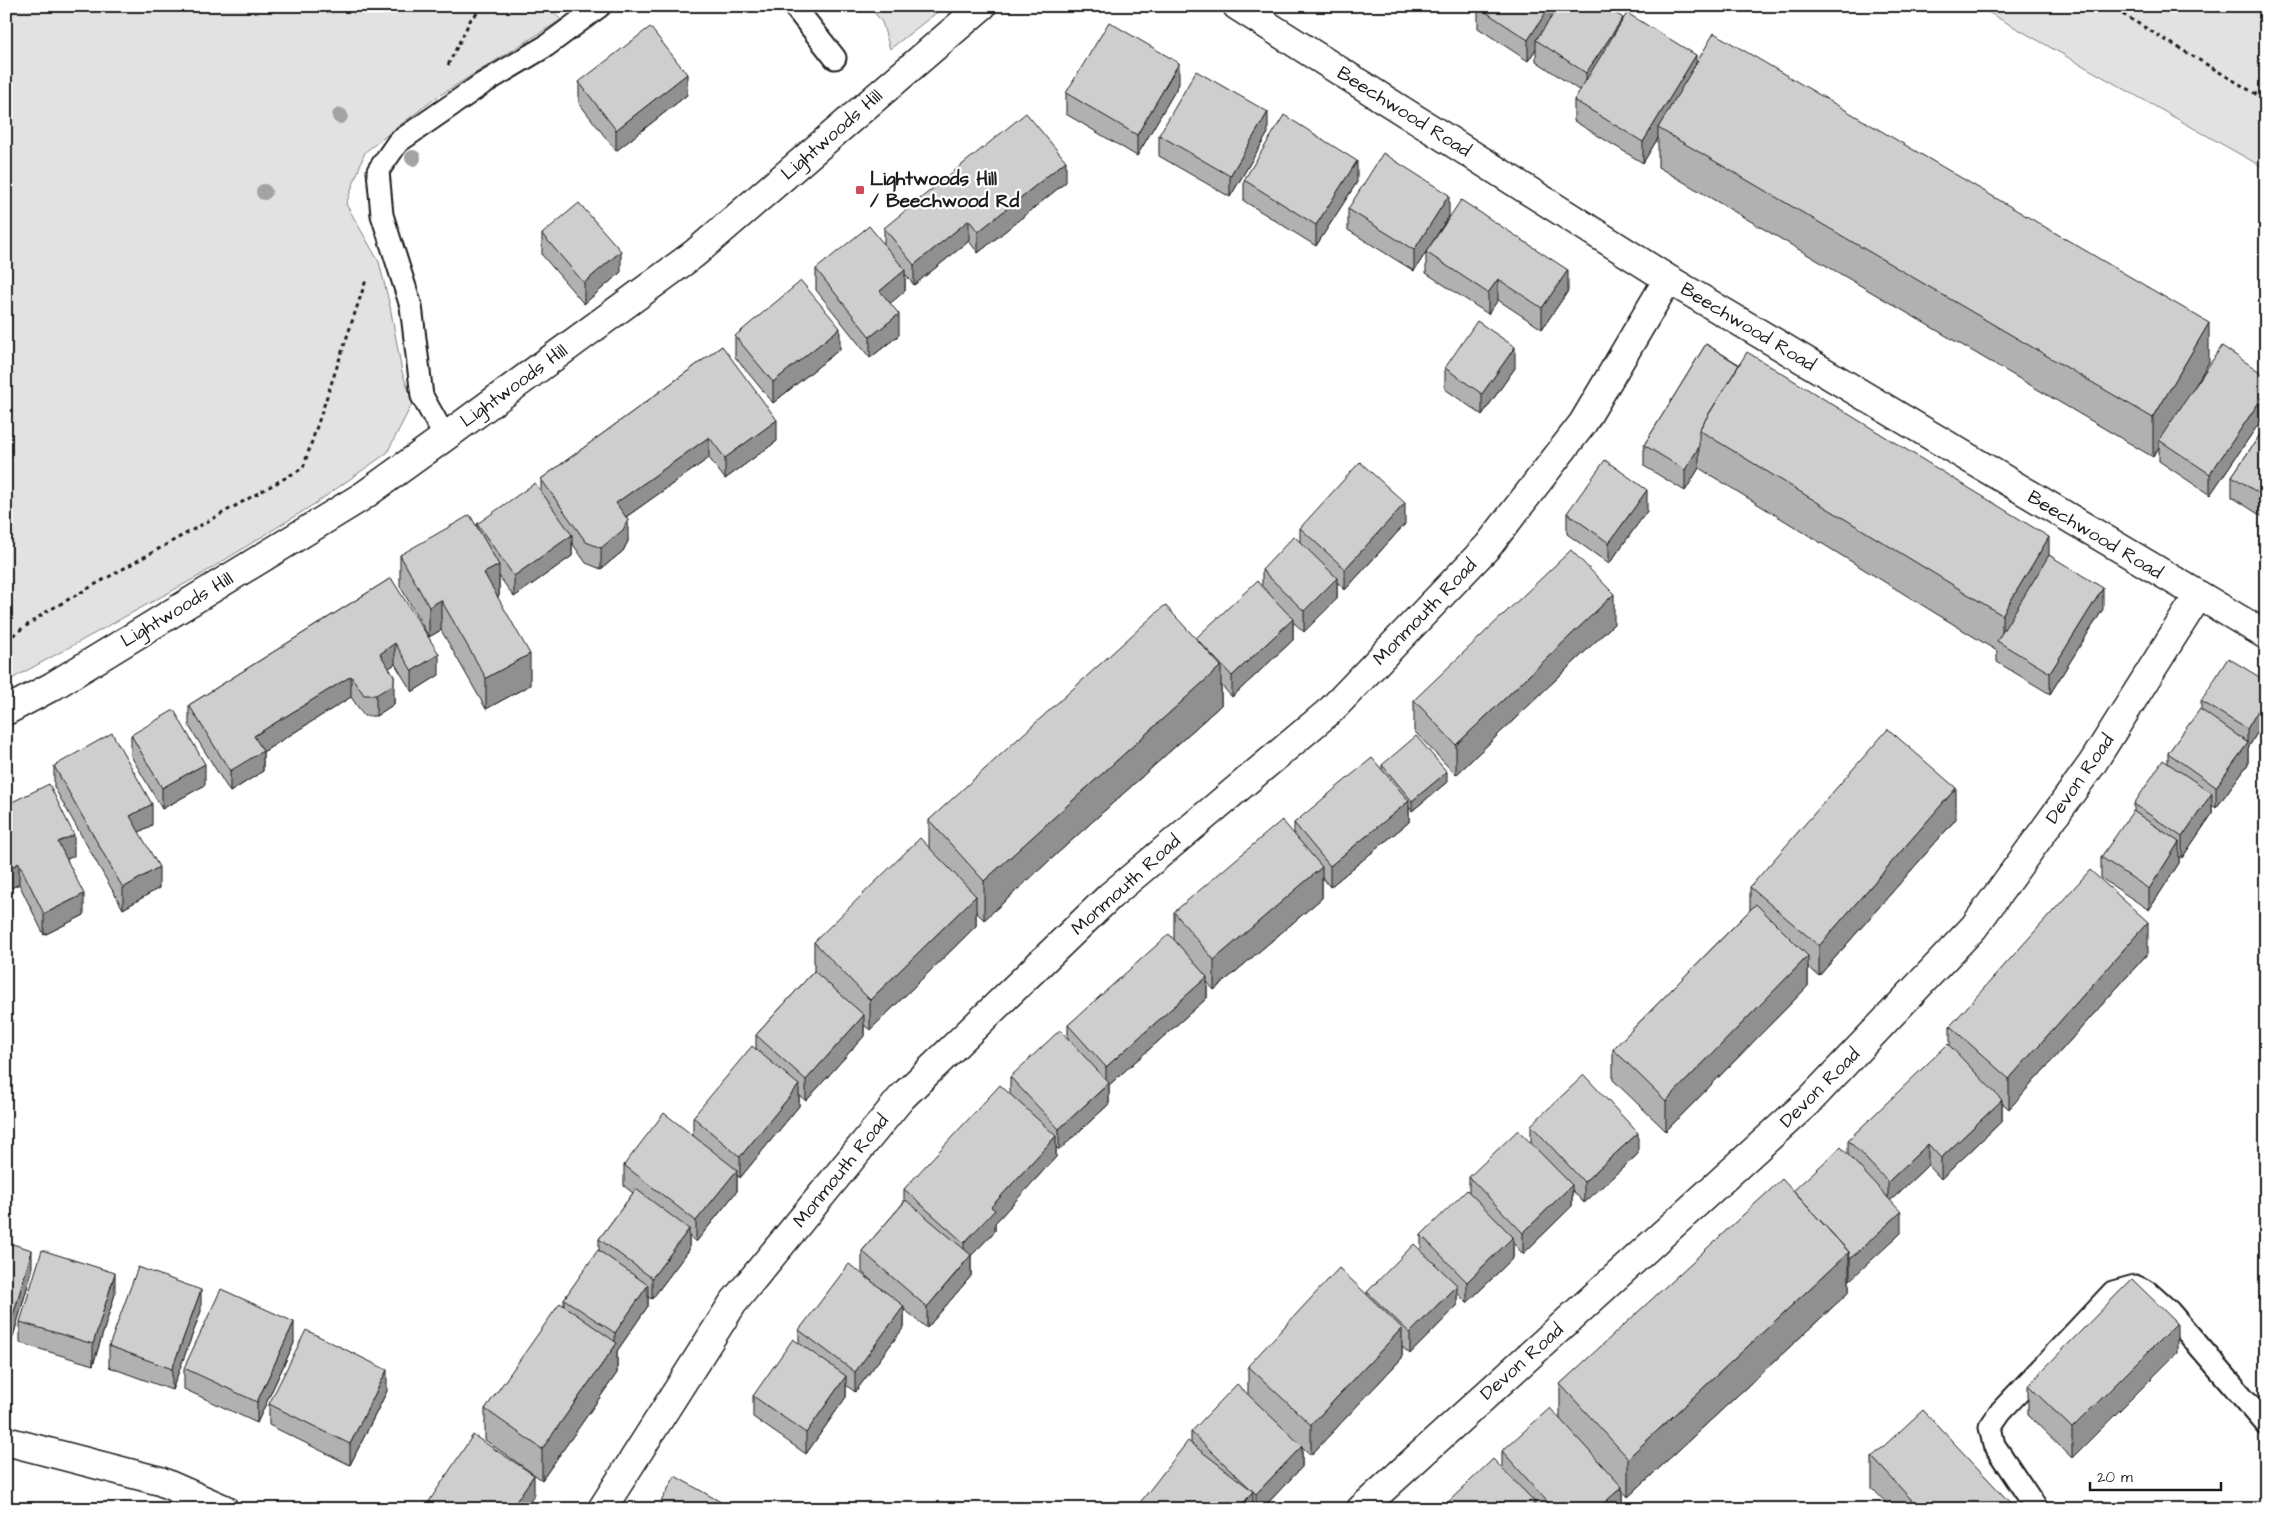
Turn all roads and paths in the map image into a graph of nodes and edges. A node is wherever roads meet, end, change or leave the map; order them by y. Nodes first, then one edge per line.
1 (600, 6) edge
2 (794, 6) edge
3 (982, 6) edge
4 (1237, 6) edge
5 (2109, 6) edge
6 (835, 58) dead end
7 (2266, 100) edge
8 (395, 254) junction
9 (1668, 279) junction
10 (445, 437) junction
11 (2198, 596) junction
12 (2266, 635) edge
13 (6, 640) edge
14 (6, 711) edge
15 (2266, 1424) edge
16 (6, 1442) edge
17 (224, 1509) edge
18 (602, 1509) edge
19 (1361, 1509) edge
20 (2037, 1509) edge

1 - 8 lane
2 - 6 lane
3 - 10 street, Lightwoods Hill
4 - 9 street, Beechwood Road
5 - 7 path
8 - 10 lane
8 - 13 path
9 - 11 street, Beechwood Road
9 - 18 street, Monmouth Road
10 - 14 street, Lightwoods Hill
11 - 12 street, Beechwood Road
11 - 19 street, Devon Road
15 - 20 lane
16 - 17 street

